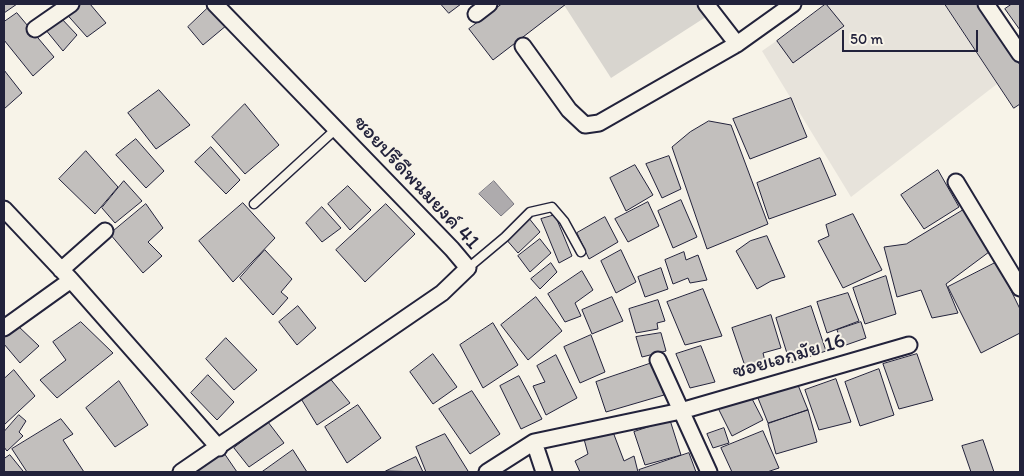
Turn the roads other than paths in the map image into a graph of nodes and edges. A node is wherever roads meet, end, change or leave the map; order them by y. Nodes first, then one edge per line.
1 (71, 4) edge
2 (216, 4) edge
3 (489, 4) edge
4 (706, 4) edge
5 (793, 4) edge
6 (986, 4) edge
7 (476, 14) dead end
8 (35, 29) dead end
9 (737, 44) junction
10 (523, 46) dead end
11 (1020, 54) edge
12 (336, 129) junction
13 (956, 182) dead end
14 (254, 204) dead end
15 (4, 209) edge
16 (105, 231) dead end
17 (581, 252) dead end
18 (468, 268) junction
19 (66, 275) junction
20 (1020, 288) edge
21 (4, 328) edge
22 (909, 345) dead end
23 (658, 360) dead end
24 (681, 411) junction
25 (534, 442) junction
26 (218, 448) junction
27 (181, 472) edge
28 (487, 472) edge
29 (544, 472) edge
30 (709, 472) edge

1 - 8 street
2 - 12 street, ซอยปรีดีพนมยงค์ 41
3 - 7 street
4 - 9 street
5 - 9 street
6 - 11 street
9 - 10 street
12 - 14 lane
12 - 18 street, ซอยปรีดีพนมยงค์ 41
13 - 20 street
15 - 19 street
16 - 19 street
17 - 18 lane
18 - 26 street, ซอยปรีดีพนมยงค์ 41
19 - 21 street
19 - 26 street
22 - 24 street, ซอยเอกมัย 16
23 - 24 street
24 - 25 street, ซอยเอกมัย 16
24 - 30 street
25 - 28 street
25 - 29 street
26 - 27 street, ซอยปรีดีพนมยงค์ 41

